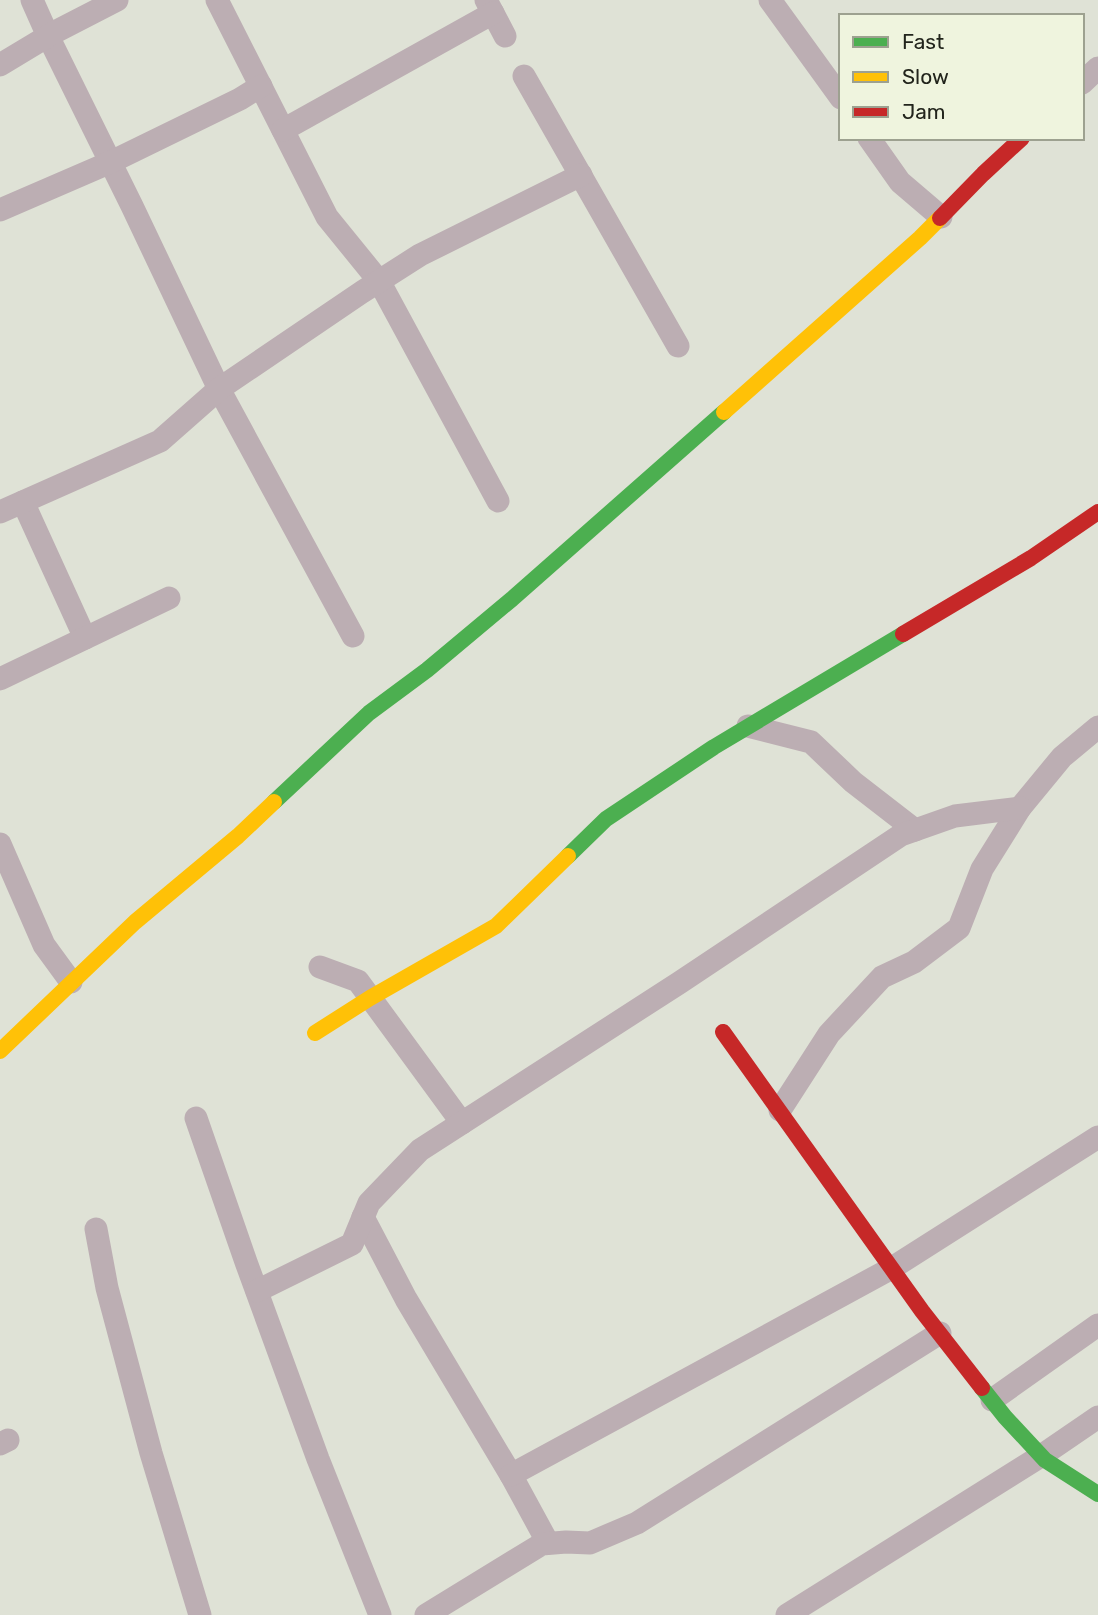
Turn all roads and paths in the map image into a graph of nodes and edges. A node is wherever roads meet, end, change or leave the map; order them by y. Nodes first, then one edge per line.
1 (32, 0) edge
2 (117, 0) edge
3 (217, 0) edge
4 (770, 0) edge
5 (489, 7) edge
6 (48, 36) junction
7 (505, 36) dead end
8 (0, 65) edge
9 (1098, 68) edge
10 (524, 76) dead end
11 (1084, 81) edge
12 (261, 86) junction
13 (839, 95) edge
14 (283, 130) junction
15 (870, 140) edge
16 (1020, 140) edge
17 (111, 162) junction
18 (581, 175) junction
19 (0, 210) edge
20 (941, 217) junction
21 (379, 281) junction
22 (677, 346) dead end
23 (219, 389) junction
24 (498, 501) dead end
25 (23, 502) junction
26 (0, 512) edge
27 (1098, 512) edge
28 (169, 598) dead end
29 (353, 636) dead end
30 (85, 638) junction
31 (0, 679) edge
32 (748, 726) junction
33 (1098, 727) edge
34 (1020, 808) junction
35 (915, 830) junction
36 (0, 845) edge
37 (320, 967) dead end
38 (71, 982) junction
39 (370, 998) junction
40 (723, 1032) dead end
41 (315, 1033) dead end
42 (0, 1051) edge
43 (780, 1110) junction
44 (196, 1118) dead end
45 (462, 1123) junction
46 (1098, 1137) edge
47 (363, 1217) junction
48 (96, 1229) dead end
49 (892, 1268) junction
50 (257, 1291) junction
51 (1098, 1325) edge
52 (940, 1333) junction
53 (992, 1400) junction
54 (1098, 1417) edge
55 (1041, 1457) junction
56 (511, 1475) junction
57 (1098, 1494) edge
58 (548, 1543) junction
59 (201, 1615) edge
60 (380, 1615) edge
61 (426, 1615) edge
62 (787, 1615) edge

1 - 6 street
2 - 6 street
3 - 12 street
4 - 13 street
5 - 7 street
5 - 14 street
6 - 8 street
6 - 17 street
9 - 11 street
10 - 18 street
12 - 14 street
12 - 17 street
14 - 21 street
15 - 20 street
16 - 20 street
17 - 19 street
17 - 23 street
18 - 21 street
18 - 22 street
20 - 38 street
21 - 23 street
21 - 24 street
23 - 25 street
23 - 29 street
25 - 26 street
25 - 30 street
27 - 32 street
28 - 30 street
30 - 31 street
32 - 35 street
32 - 39 street
33 - 34 street
34 - 35 street
34 - 43 street
35 - 45 street
36 - 38 street
37 - 39 street
38 - 42 street
39 - 41 street
39 - 45 street
40 - 43 street
43 - 49 street
44 - 50 street
45 - 47 street
46 - 49 street
47 - 50 street
47 - 56 street
48 - 59 street
49 - 52 street
49 - 56 street
50 - 60 street
51 - 53 street
52 - 53 street
52 - 58 street
53 - 55 street
54 - 55 street
55 - 57 street
55 - 62 street
56 - 58 street
58 - 61 street

